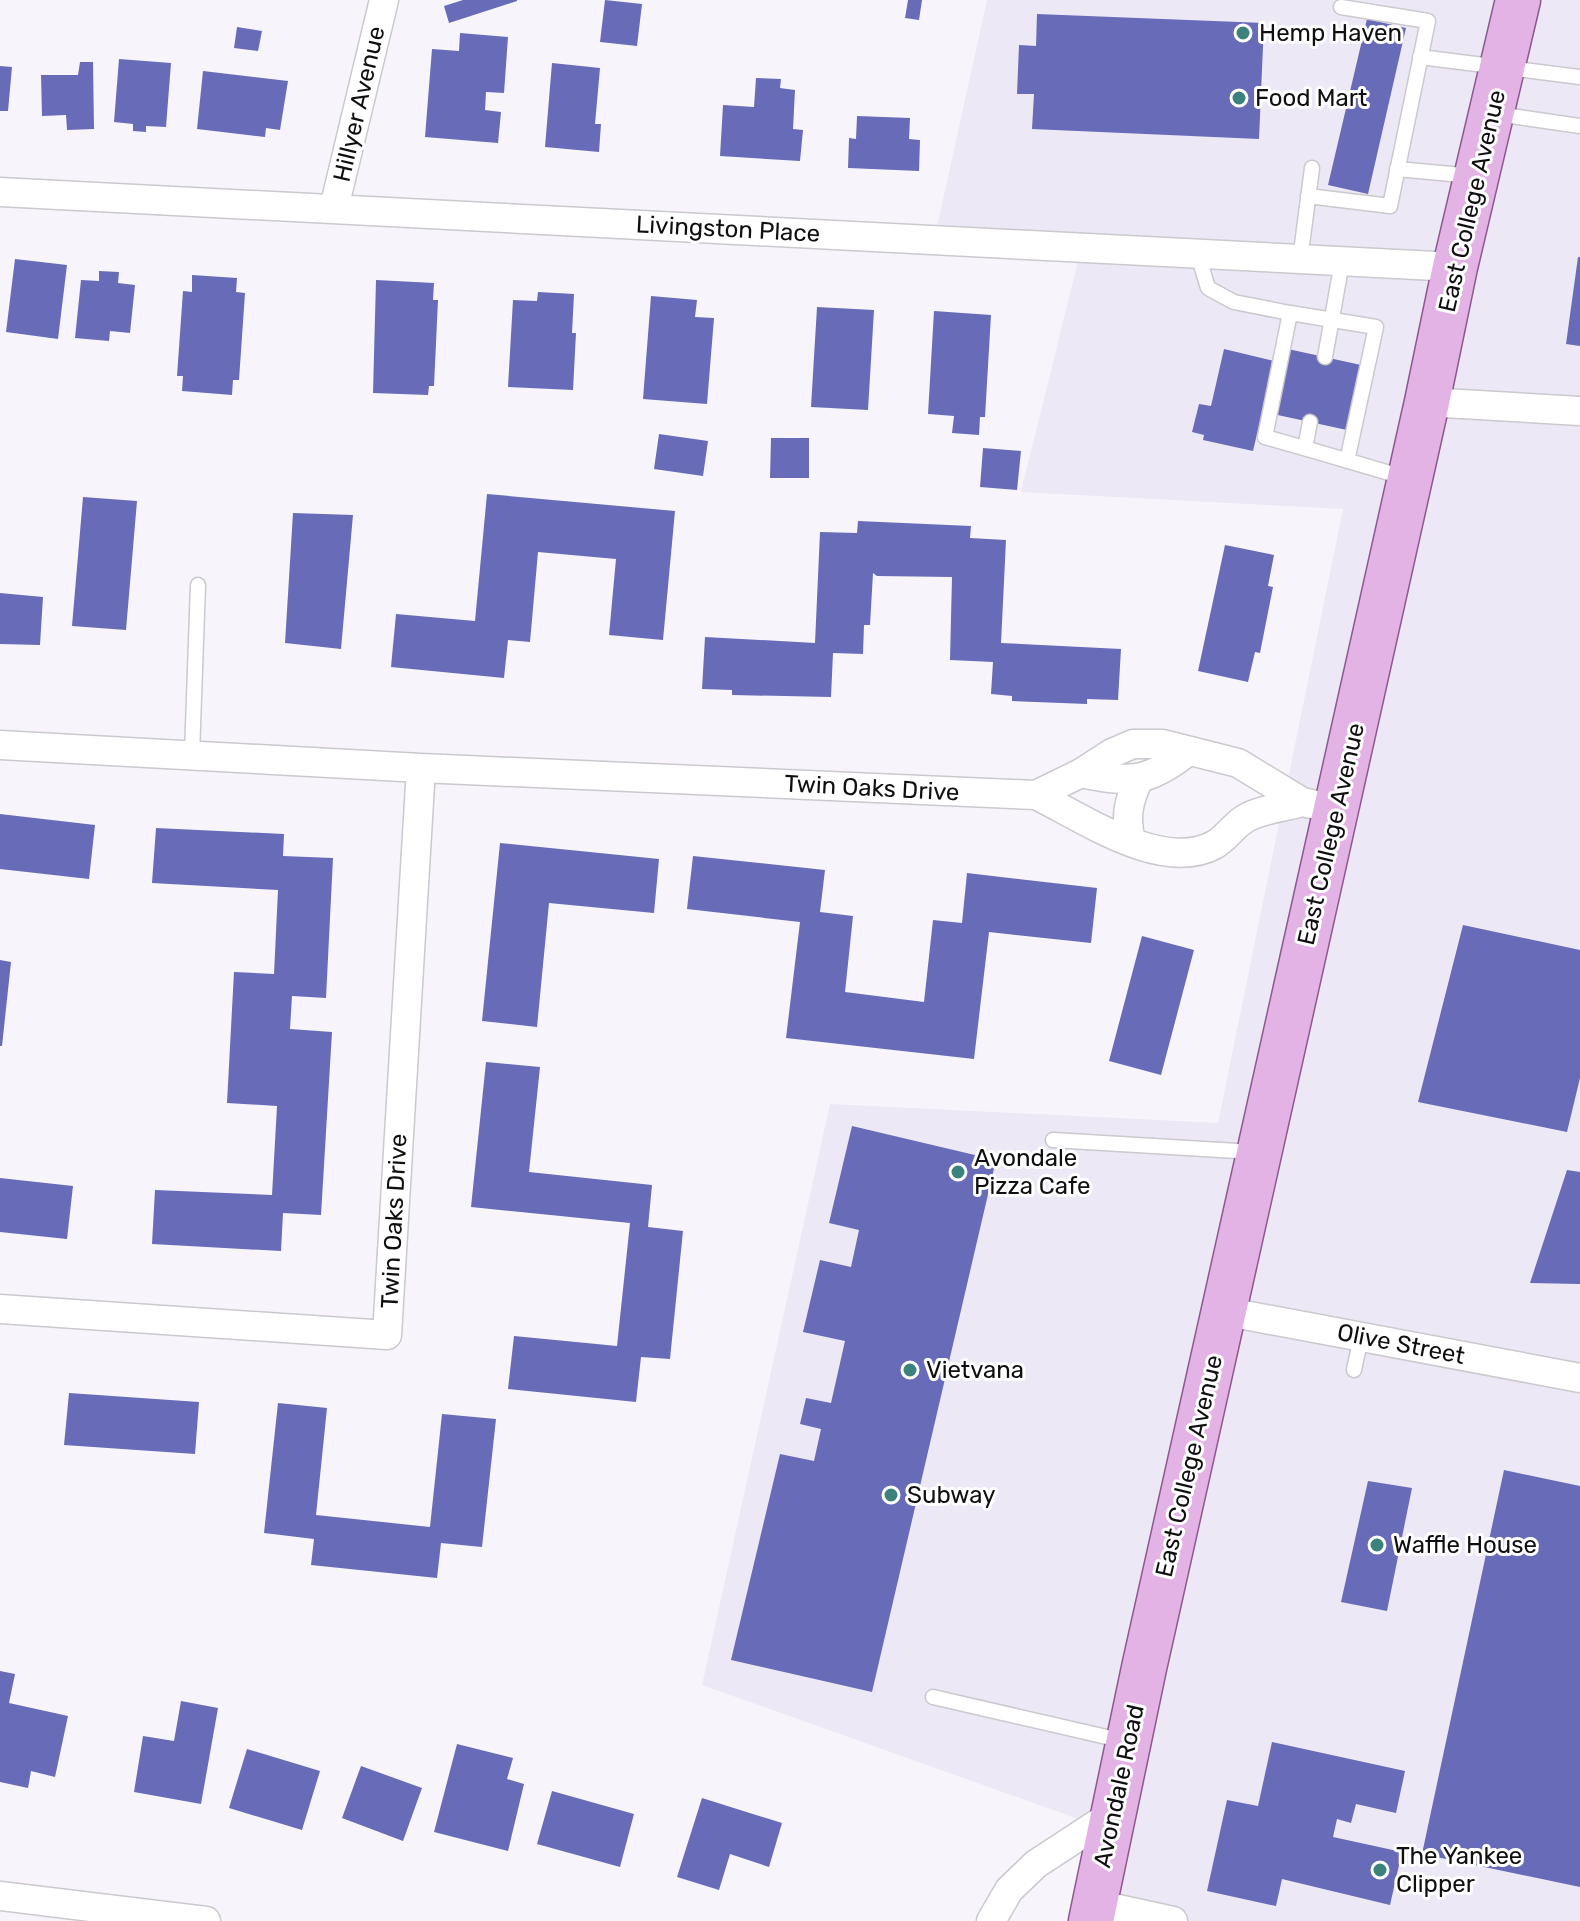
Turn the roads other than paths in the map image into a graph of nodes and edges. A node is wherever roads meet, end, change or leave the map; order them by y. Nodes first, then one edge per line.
1 (384, 0) edge
2 (1518, 0) edge
3 (1341, 7) dead end
4 (1420, 57) junction
5 (1502, 68) junction
6 (1580, 77) edge
7 (1491, 113) junction
8 (1580, 126) edge
9 (1312, 168) dead end
10 (1397, 169) junction
11 (1476, 176) junction
12 (0, 192) edge
13 (1308, 196) junction
14 (334, 208) junction
15 (1198, 255) junction
16 (1300, 260) junction
17 (1342, 262) junction
18 (1455, 267) junction
19 (1290, 313) junction
20 (1332, 320) junction
21 (1325, 357) dead end
22 (1427, 402) junction
23 (1580, 411) edge
24 (1310, 422) dead end
25 (1305, 448) junction
26 (1347, 461) junction
27 (1410, 479) junction
28 (198, 585) dead end
29 (0, 745) edge
30 (1187, 752) junction
31 (192, 754) junction
32 (421, 768) junction
33 (1081, 773) junction
34 (1139, 779) junction
35 (1036, 795) junction
36 (1319, 806) junction
37 (1131, 841) junction
38 (1053, 1140) dead end
39 (1259, 1152) junction
40 (0, 1309) edge
41 (1223, 1311) junction
42 (1361, 1337) junction
43 (1354, 1370) dead end
44 (1580, 1378) edge
45 (1144, 1668) joint
46 (933, 1697) dead end
47 (1129, 1742) junction
48 (1114, 1813) junction
49 (0, 1896) edge
50 (1093, 1912) edge
51 (206, 1921) edge
52 (991, 1921) edge
53 (1173, 1921) edge

1 - 14 street, Hillyer Avenue
2 - 5 main road, East College Avenue
3 - 4 lane
4 - 5 lane
4 - 10 lane
5 - 6 lane
5 - 7 main road, East College Avenue
7 - 8 lane
7 - 11 main road, East College Avenue
9 - 13 lane
10 - 11 lane
10 - 13 lane
11 - 18 main road, East College Avenue
12 - 14 street, Livingston Place
13 - 16 lane
14 - 15 street, Livingston Place
15 - 16 street, Livingston Place
15 - 19 lane
16 - 17 street, Livingston Place
17 - 18 street, Livingston Place
17 - 20 lane
18 - 22 main road, East College Avenue
19 - 20 lane
19 - 25 lane
20 - 21 lane
20 - 26 lane
22 - 23 street
22 - 27 main road, East College Avenue
24 - 25 lane
25 - 26 lane
26 - 27 lane
27 - 36 main road, East College Avenue
28 - 31 lane
29 - 31 street, Twin Oaks Drive
30 - 33 street, Twin Oaks Drive
30 - 34 street
30 - 36 street, Twin Oaks Drive
31 - 32 street, Twin Oaks Drive
32 - 35 street, Twin Oaks Drive
32 - 40 street, Twin Oaks Drive
33 - 34 street
33 - 35 street, Twin Oaks Drive
34 - 37 street
35 - 37 street, Twin Oaks Drive
36 - 37 street, Twin Oaks Drive
36 - 39 main road, East College Avenue
38 - 39 lane
39 - 41 main road, East College Avenue
41 - 42 street, Olive Street
41 - 45 main road, East College Avenue
42 - 43 lane
42 - 44 street, Olive Street
45 - 47 main road, Avondale Road
46 - 47 lane
47 - 48 main road, Avondale Road
48 - 50 main road, Avondale Road
48 - 52 street
49 - 51 street
50 - 53 street

